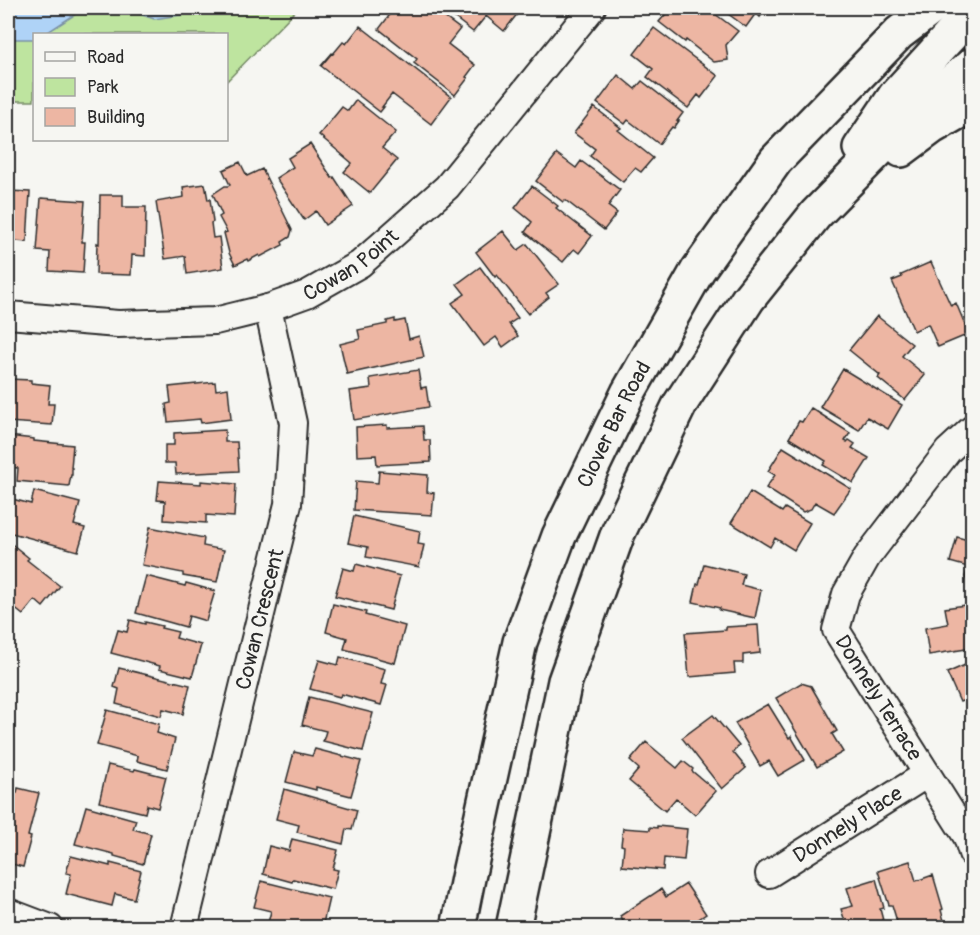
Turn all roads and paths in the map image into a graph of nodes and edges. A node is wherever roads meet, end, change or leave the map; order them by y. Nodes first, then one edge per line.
1 (592, 8) edge
2 (921, 8) edge
3 (932, 8) edge
4 (972, 16) edge
5 (899, 33) junction
6 (972, 65) edge
7 (972, 104) edge
8 (816, 214) junction
9 (268, 308) junction
10 (8, 315) edge
11 (972, 429) edge
12 (927, 774) junction
13 (972, 853) edge
14 (769, 874) dead end
15 (8, 912) edge
16 (50, 927) edge
17 (184, 927) edge
18 (458, 927) edge
19 (513, 927) edge

1 - 9 street, Cowan Point
2 - 5 main road
3 - 5 main road, Clover Bar Road
4 - 8 main road
5 - 18 main road, Clover Bar Road
6 - 8 main road
7 - 8 main road
8 - 19 main road
9 - 10 street, Cowan Point
9 - 17 street, Cowan Crescent
11 - 12 street, Donnely Terrace
12 - 13 street, Donnely Terrace
12 - 14 street, Donnely Place
15 - 16 street

